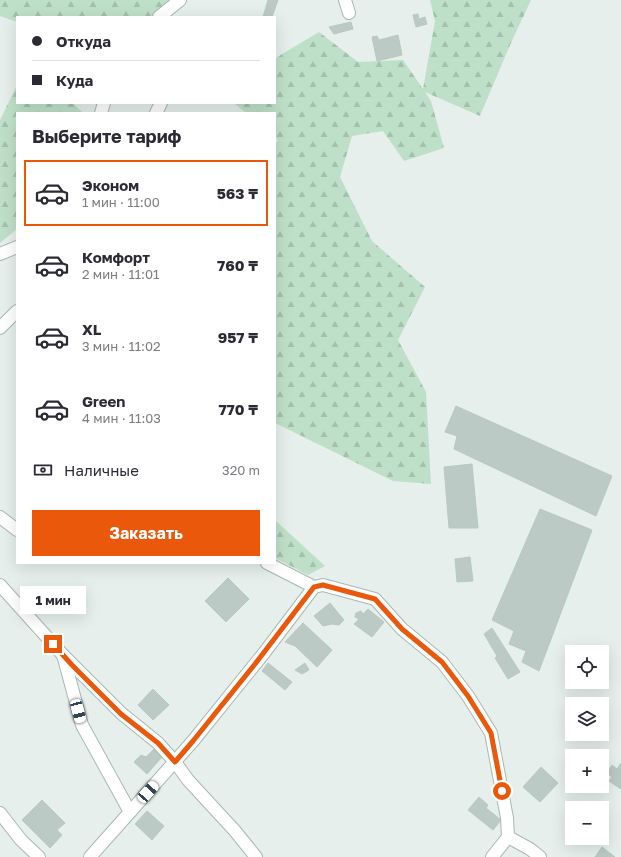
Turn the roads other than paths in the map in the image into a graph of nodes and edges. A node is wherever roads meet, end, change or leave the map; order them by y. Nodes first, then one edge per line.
1 (180, 0) edge
2 (345, 0) edge
3 (349, 13) dead end
4 (160, 16) edge
5 (16, 247) edge
6 (0, 254) edge
7 (16, 312) edge
8 (0, 328) edge
9 (0, 517) edge
10 (16, 529) edge
11 (269, 564) edge
12 (0, 586) edge
13 (314, 587) junction
14 (63, 655) junction
15 (175, 762) junction
16 (130, 812) junction
17 (0, 813) edge
18 (508, 837) junction
19 (39, 857) edge
20 (90, 857) edge
21 (256, 857) edge
22 (492, 857) edge
23 (540, 857) edge

1 - 4 street
2 - 3 street
5 - 6 street
7 - 8 street
9 - 10 street
11 - 13 street
12 - 14 street
13 - 15 street
13 - 18 street
14 - 15 street
14 - 16 street
15 - 16 street
15 - 21 street
16 - 20 street
17 - 19 street
18 - 22 street
18 - 23 street

